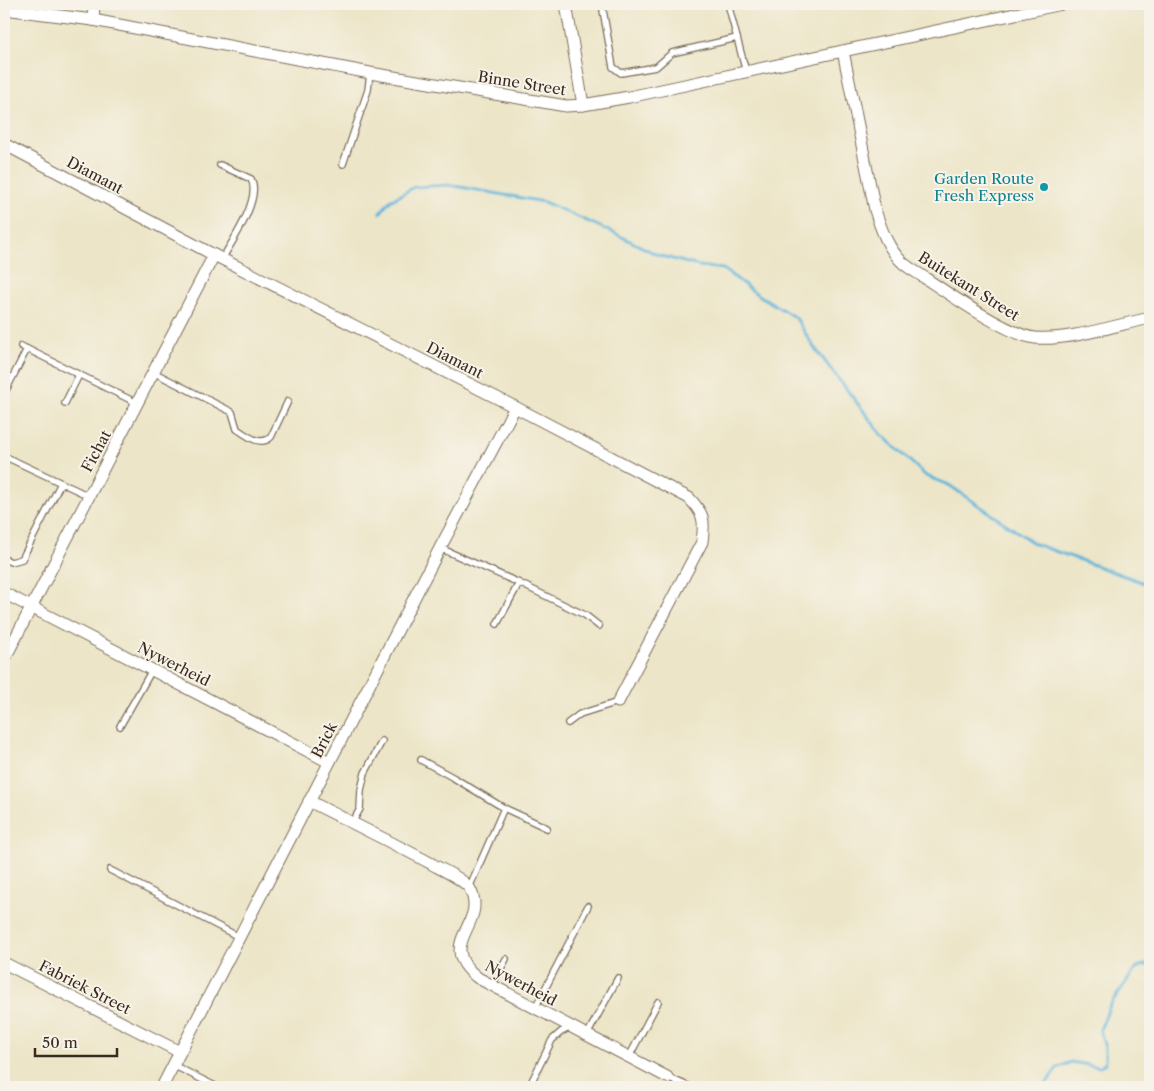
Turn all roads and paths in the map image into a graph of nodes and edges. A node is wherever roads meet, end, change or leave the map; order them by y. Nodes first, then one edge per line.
1 (94, 4) edge
2 (566, 4) edge
3 (728, 4) edge
4 (1062, 4) edge
5 (4, 9) edge
6 (603, 10) dead end
7 (93, 20) junction
8 (737, 38) junction
9 (843, 50) junction
10 (746, 72) junction
11 (370, 73) junction
12 (583, 105) junction
13 (4, 144) edge
14 (343, 164) dead end
15 (220, 165) dead end
16 (218, 257) junction
17 (1150, 318) edge
18 (21, 346) dead end
19 (27, 349) junction
20 (153, 372) junction
21 (79, 375) junction
22 (4, 394) edge
23 (288, 401) dead end
24 (65, 402) dead end
25 (137, 403) junction
26 (514, 407) junction
27 (4, 456) edge
28 (61, 483) junction
29 (89, 496) junction
30 (440, 548) junction
31 (4, 559) edge
32 (519, 583) junction
33 (4, 593) edge
34 (31, 607) junction
35 (497, 624) dead end
36 (599, 626) dead end
37 (4, 660) edge
38 (152, 670) junction
39 (618, 702) joint
40 (568, 723) dead end
41 (120, 726) dead end
42 (382, 741) dead end
43 (421, 760) dead end
44 (330, 762) junction
45 (310, 801) junction
46 (504, 808) junction
47 (352, 823) junction
48 (547, 828) dead end
49 (110, 870) dead end
50 (470, 888) junction
51 (588, 906) dead end
52 (239, 937) junction
53 (506, 959) dead end
54 (4, 963) edge
55 (618, 978) dead end
56 (492, 985) junction
57 (658, 1002) dead end
58 (535, 1008) junction
59 (571, 1027) junction
60 (587, 1035) junction
61 (180, 1052) junction
62 (629, 1057) junction
63 (173, 1066) junction
64 (668, 1077) joint
65 (162, 1087) edge
66 (217, 1087) edge
67 (529, 1087) edge
68 (690, 1087) edge

1 - 7 street
2 - 12 street
3 - 8 lane
4 - 9 street, Binne Street
5 - 7 street, Binne Street
6 - 8 lane
7 - 11 street, Binne Street
8 - 10 lane
9 - 10 street, Binne Street
9 - 17 street, Buitekant Street
10 - 12 street, Binne Street
11 - 12 street, Binne Street
11 - 14 lane
13 - 16 street, Diamant
15 - 16 lane
16 - 20 street, Fichat
16 - 26 street, Diamant
18 - 19 lane
19 - 21 lane
19 - 22 lane
20 - 23 lane
20 - 25 street, Fichat
21 - 24 lane
21 - 25 lane
25 - 29 street, Fichat
26 - 30 street, Brick
26 - 39 street, Diamant
27 - 28 lane
28 - 29 lane
28 - 31 lane
29 - 34 street, Fichat
30 - 32 lane
30 - 44 street, Brick
32 - 35 lane
32 - 36 lane
33 - 34 street, Nywerheid
34 - 37 street, Fichat
34 - 38 street, Nywerheid
38 - 41 lane
38 - 44 street, Nywerheid
39 - 40 lane
42 - 47 lane
43 - 46 lane
44 - 45 street, Brick
45 - 47 street
45 - 52 street, Brick
46 - 48 lane
46 - 50 lane
47 - 50 street
49 - 52 lane
50 - 56 street, Nywerheid
51 - 58 lane
52 - 61 street, Brick
53 - 56 lane
54 - 61 street, Fabriek Street
55 - 60 lane
56 - 58 street, Nywerheid
57 - 62 lane
58 - 59 street, Nywerheid
59 - 60 street, Nywerheid
59 - 67 lane
60 - 62 street, Nywerheid
61 - 63 street, Brick
62 - 64 street, Nywerheid
63 - 65 street, Brick
63 - 66 lane
64 - 68 lane

